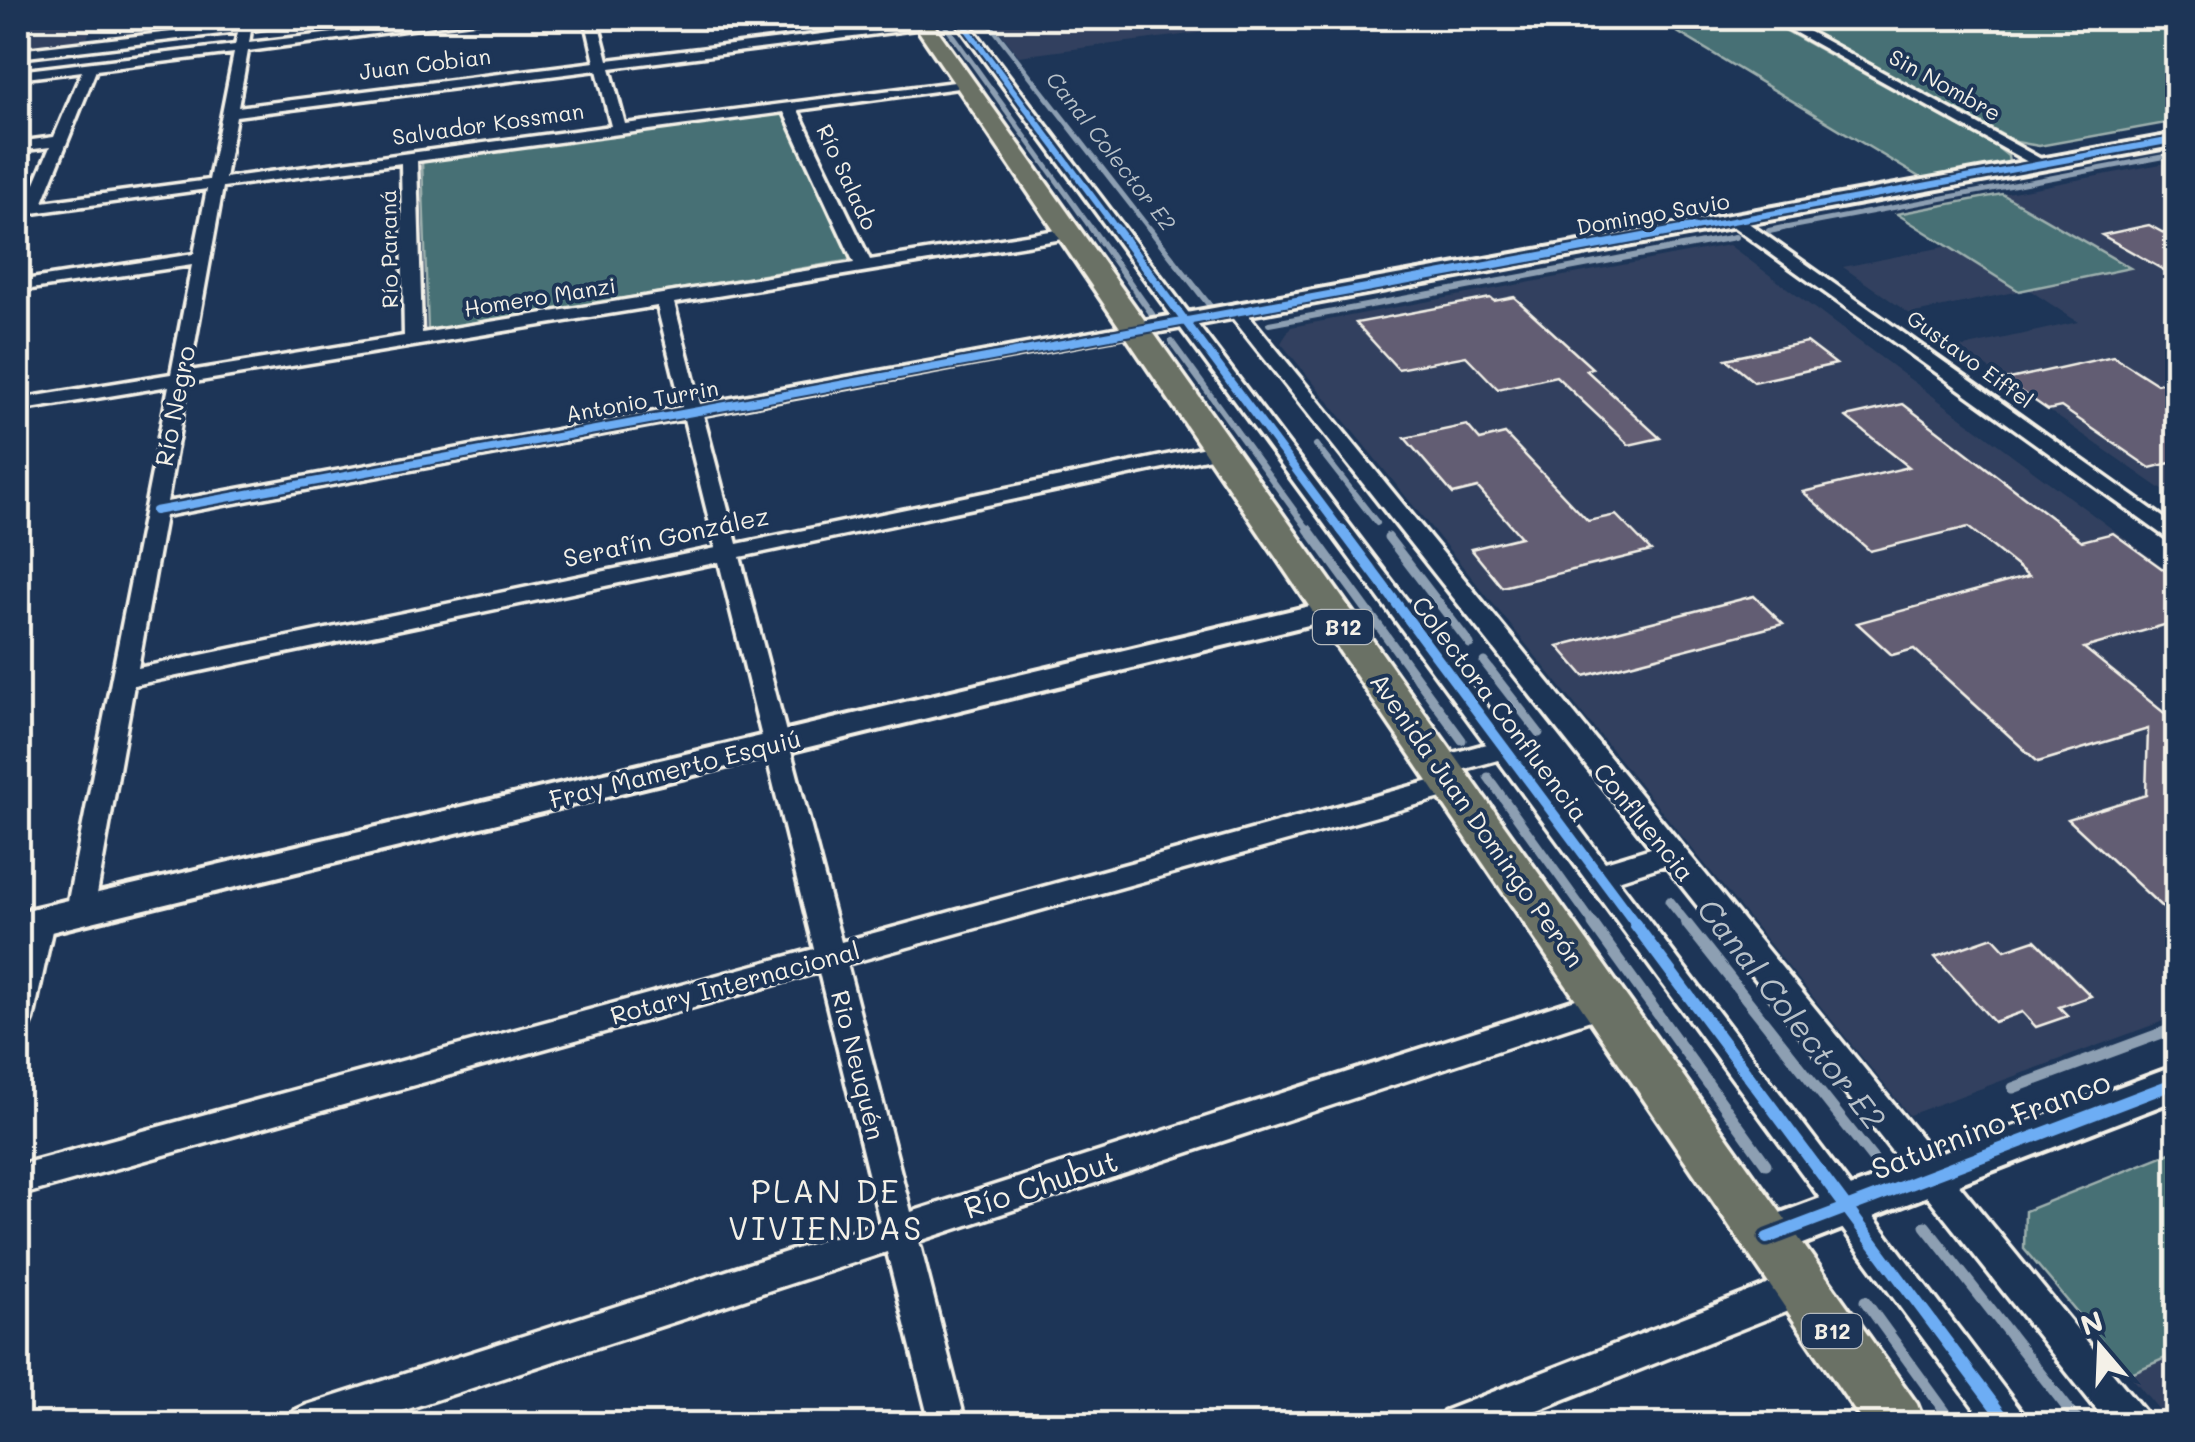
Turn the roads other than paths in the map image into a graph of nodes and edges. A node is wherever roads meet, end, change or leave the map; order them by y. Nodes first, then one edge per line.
1 (320, 18) edge
2 (487, 18) edge
3 (591, 18) edge
4 (959, 18) edge
5 (1775, 18) edge
6 (922, 21) edge
7 (246, 22) edge
8 (242, 48) junction
9 (18, 54) edge
10 (603, 65) junction
11 (90, 66) junction
12 (18, 75) edge
13 (965, 83) junction
14 (789, 107) junction
15 (230, 112) junction
16 (619, 130) junction
17 (2178, 139) edge
18 (60, 141) junction
19 (18, 146) edge
20 (409, 158) junction
21 (2042, 164) junction
22 (216, 184) junction
23 (25, 209) edge
24 (1734, 220) junction
25 (1069, 233) junction
26 (202, 258) junction
27 (865, 266) junction
28 (18, 286) edge
29 (664, 299) junction
30 (1236, 311) junction
31 (1185, 320) junction
32 (1136, 329) junction
33 (413, 340) junction
34 (180, 378) junction
35 (18, 405) edge
36 (692, 412) junction
37 (1220, 450) junction
38 (155, 511) junction
39 (2178, 538) edge
40 (728, 553) junction
41 (1332, 610) junction
42 (124, 679) junction
43 (776, 744) junction
44 (1504, 748) junction
45 (1446, 775) junction
46 (1669, 853) junction
47 (1598, 875) junction
48 (80, 912) junction
49 (29, 924) edge
50 (830, 956) junction
51 (1604, 1002) junction
52 (18, 1020) edge
53 (2178, 1082) edge
54 (1928, 1177) junction
55 (18, 1181) edge
56 (1846, 1208) junction
57 (900, 1232) junction
58 (1767, 1238) junction
59 (1802, 1288) junction
60 (307, 1424) edge
61 (948, 1424) edge
62 (1457, 1424) edge
63 (1897, 1424) edge
64 (2008, 1424) edge
65 (2130, 1424) edge

1 - 7 street
2 - 8 street
3 - 10 street
4 - 31 street, Colectora Confluencia
5 - 21 street, Sin Nombre
6 - 10 street, Juan Cobian
6 - 13 main road, Avenida Juan Domingo Perón / B12
7 - 8 street, Río Negro
7 - 9 street
8 - 11 street
8 - 15 street, Río Negro
10 - 15 street, Juan Cobian
10 - 16 street
11 - 12 street
11 - 18 street
13 - 14 street, Salvador Kossman
13 - 25 main road, Avenida Juan Domingo Perón / B12
14 - 16 street, Salvador Kossman
14 - 27 street, Río Salado
15 - 22 street, Río Negro
16 - 20 street, Salvador Kossman
17 - 21 street, Domingo Savio
18 - 19 street
18 - 23 street
20 - 22 street, Salvador Kossman
20 - 33 street, Río Paraná
21 - 24 street, Domingo Savio
22 - 23 street, Salvador Kossman
22 - 26 street, Río Negro
24 - 30 street, Domingo Savio
24 - 39 street, Gustavo Eiffel
25 - 27 street, Homero Manzi
25 - 32 main road, Avenida Juan Domingo Perón / B12
26 - 28 street
26 - 34 street, Río Negro
27 - 29 street, Homero Manzi
29 - 33 street, Homero Manzi
29 - 36 street, Rio Neuquén
30 - 31 street, Domingo Savio
30 - 46 street, Confluencia
31 - 32 street, Domingo Savio
31 - 44 street, Colectora Confluencia
32 - 36 street, Antonio Turrin
32 - 37 main road, Avenida Juan Domingo Perón / B12
33 - 34 street, Homero Manzi
34 - 35 street, Homero Manzi
34 - 38 street, Río Negro
36 - 38 street, Antonio Turrin
36 - 40 street, Rio Neuquén
37 - 40 street, Serafín González
37 - 41 main road, Avenida Juan Domingo Perón / B12
38 - 42 street, Río Negro
40 - 42 street, Serafín González
40 - 43 street, Rio Neuquén
41 - 43 street, Fray Mamerto Esquiú
41 - 45 main road, Avenida Juan Domingo Perón / B12
42 - 48 street, Río Negro
43 - 48 street, Fray Mamerto Esquiú
43 - 50 street, Rio Neuquén
44 - 45 street, Rotary Internacional
44 - 47 street, Colectora Confluencia
45 - 50 street, Rotary Internacional
45 - 51 main road, Avenida Juan Domingo Perón / B12
46 - 47 street
46 - 54 street, Confluencia
47 - 56 street, Colectora Confluencia
48 - 49 street, Fray Mamerto Esquiú
49 - 52 street
50 - 55 street, Rotary Internacional
50 - 57 street, Rio Neuquén
51 - 57 street, Río Chubut
51 - 58 main road, Avenida Juan Domingo Perón / B12
53 - 54 street, Saturnino Franco
54 - 56 street, Saturnino Franco
54 - 65 street, Confluencia
56 - 58 street, Saturnino Franco
56 - 64 street, Colectora Confluencia
57 - 60 street, Río Chubut
57 - 61 street, Rio Neuquén
58 - 59 main road, Avenida Juan Domingo Perón / B12
59 - 62 street
59 - 63 main road, Avenida Juan Domingo Perón / B12

